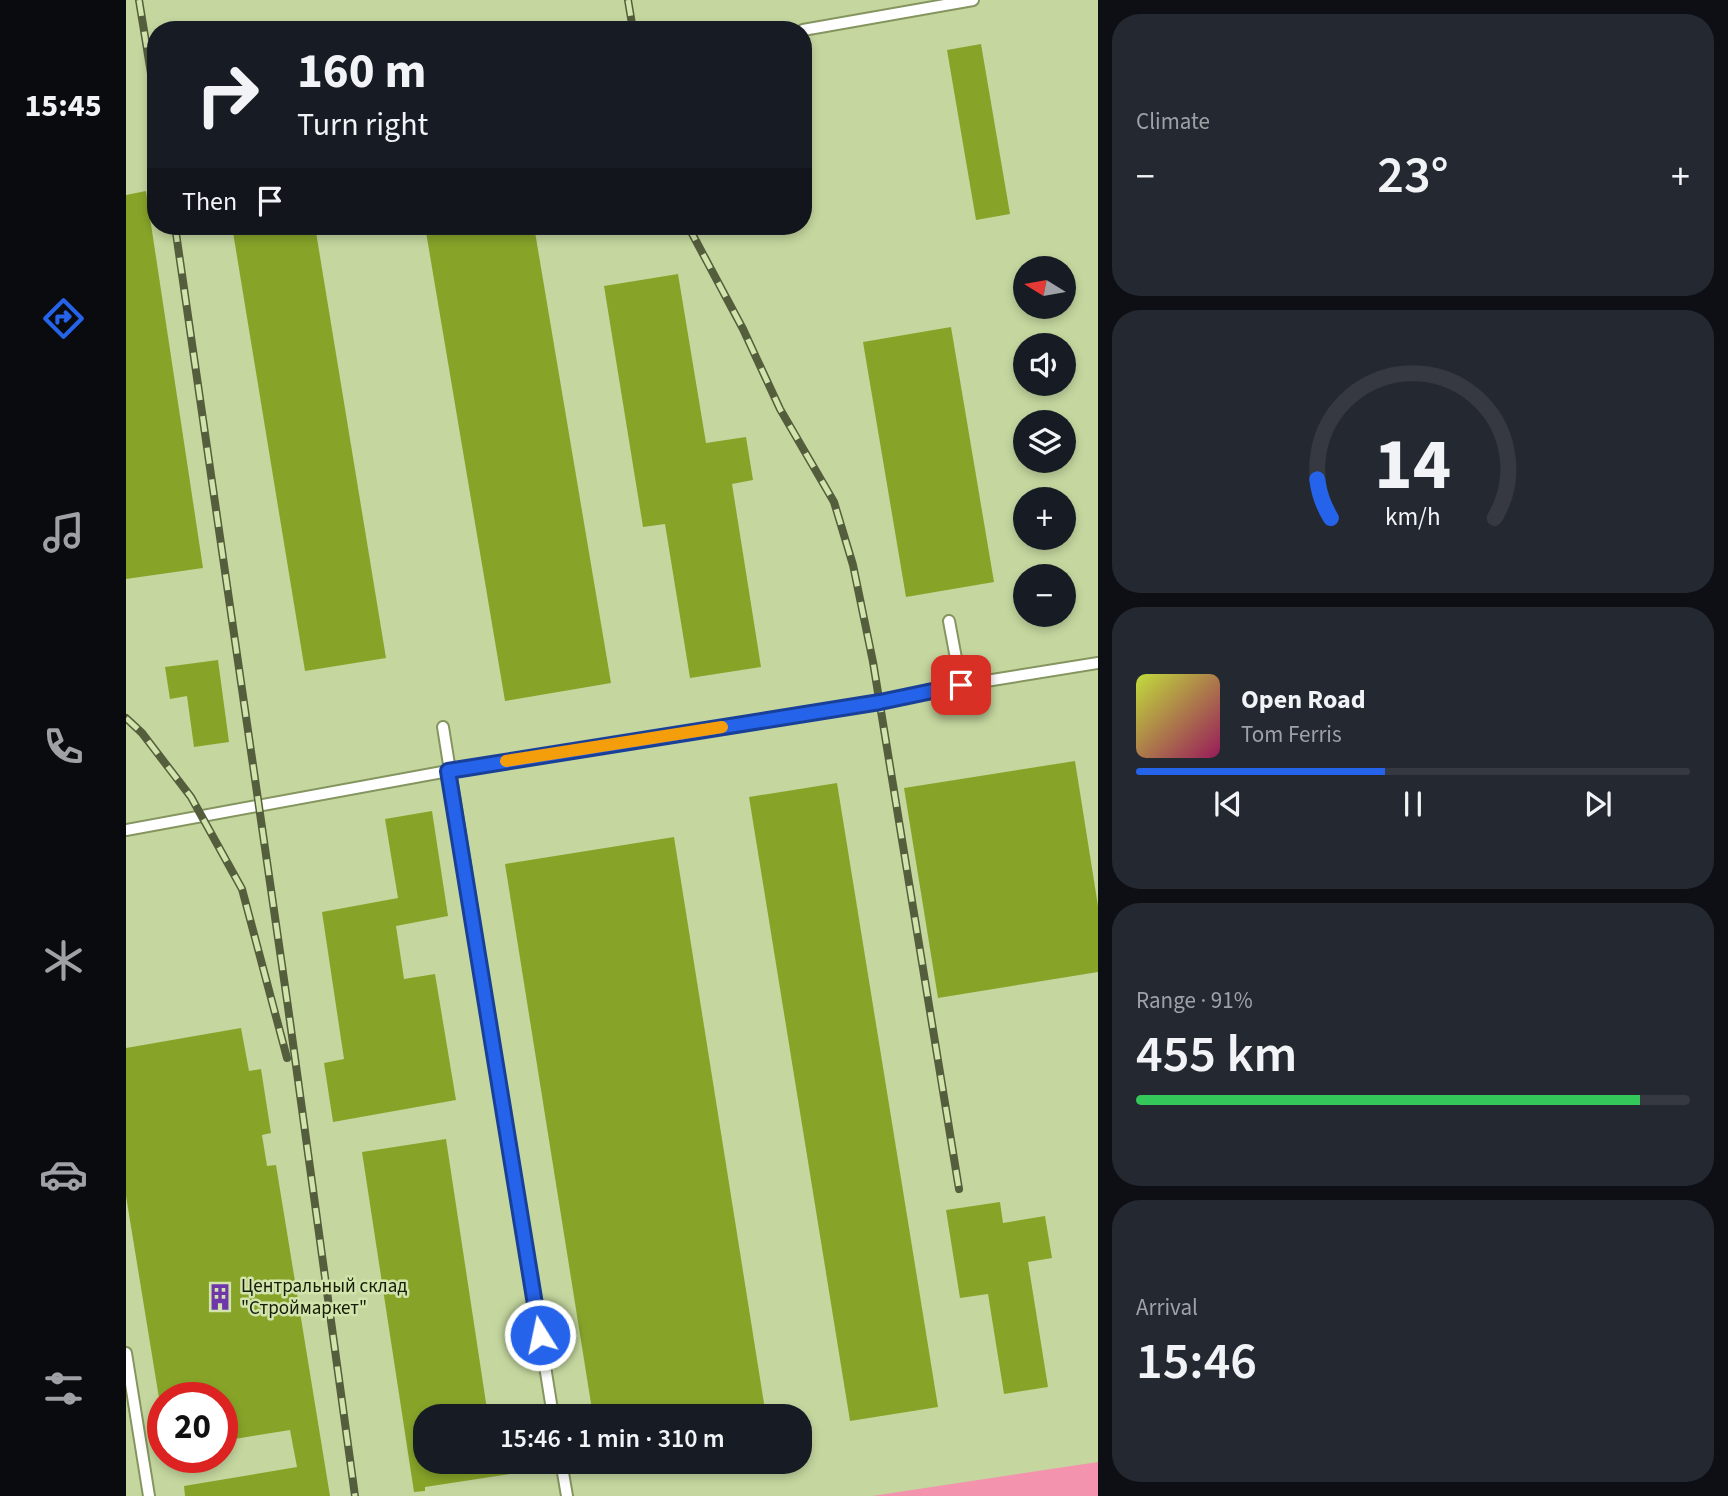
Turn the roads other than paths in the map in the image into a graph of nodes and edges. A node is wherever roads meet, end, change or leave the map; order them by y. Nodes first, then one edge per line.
1 (974, 0) edge
2 (949, 2) edge
3 (812, 28) edge
4 (949, 621) dead end
5 (1098, 663) edge
6 (961, 685) junction
7 (443, 727) dead end
8 (448, 771) junction
9 (126, 830) edge
10 (126, 1353) edge
11 (552, 1404) edge
12 (563, 1474) edge
13 (149, 1496) edge
14 (567, 1496) edge

1 - 2 lane
2 - 3 lane
4 - 6 lane
5 - 6 lane
6 - 8 lane
7 - 8 lane
8 - 9 lane
8 - 11 lane
10 - 13 lane
12 - 14 lane

